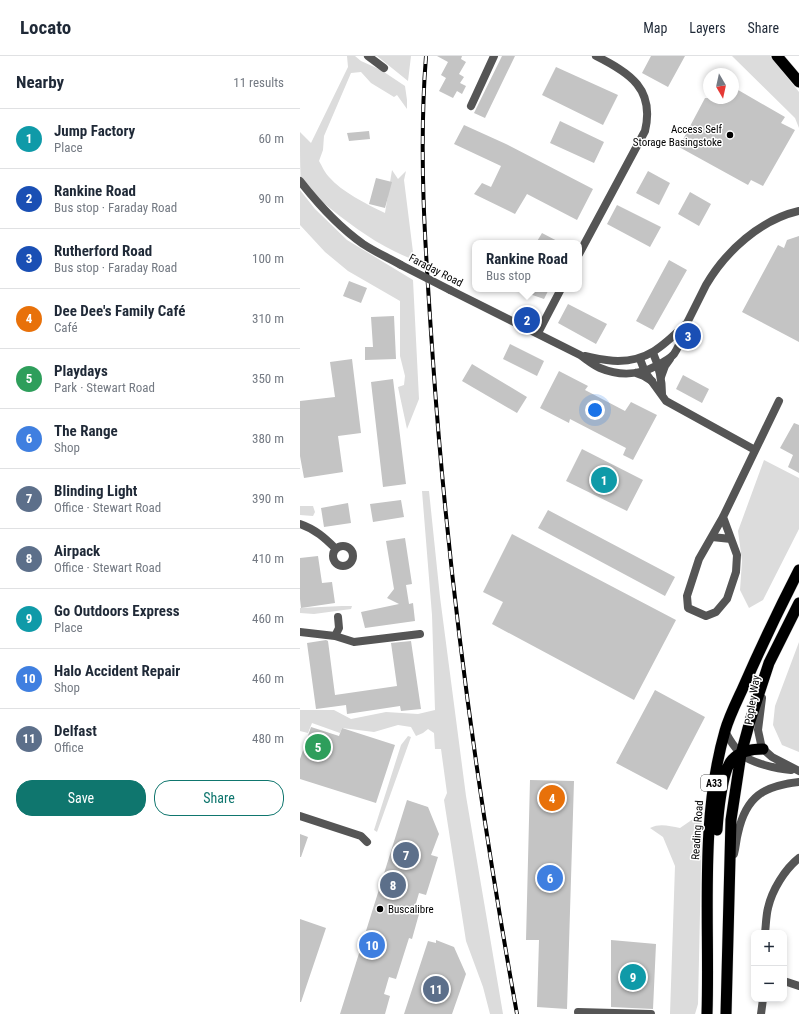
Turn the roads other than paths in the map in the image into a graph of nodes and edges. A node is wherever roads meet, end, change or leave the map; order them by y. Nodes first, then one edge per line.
1 (368, 56) edge
2 (494, 56) edge
3 (596, 56) edge
4 (777, 56) edge
5 (384, 68) dead end
6 (799, 82) edge
7 (471, 106) dead end
8 (300, 181) edge
9 (799, 208) edge
10 (795, 212) edge
11 (582, 248) edge
12 (559, 292) edge
13 (687, 324) junction
14 (538, 333) junction
15 (652, 353) junction
16 (580, 355) junction
17 (673, 355) junction
18 (640, 359) junction
19 (658, 365) junction
20 (634, 372) junction
21 (644, 372) junction
22 (661, 376) junction
23 (652, 381) junction
24 (662, 394) junction
25 (779, 401) dead end
26 (755, 450) junction
27 (723, 517) junction
28 (300, 524) edge
29 (712, 537) junction
30 (731, 539) junction
31 (336, 549) dead end
32 (799, 570) edge
33 (799, 603) edge
34 (338, 617) dead end
35 (300, 632) edge
36 (420, 634) dead end
37 (335, 636) junction
38 (769, 664) junction
39 (725, 731) junction
40 (764, 749) junction
41 (741, 754) junction
42 (797, 771) edge
43 (799, 782) edge
44 (300, 816) edge
45 (367, 842) dead end
46 (799, 858) edge
47 (729, 872) junction
48 (766, 930) edge
49 (707, 933) junction
50 (787, 982) edge
51 (799, 986) edge
52 (763, 1002) edge
53 (578, 1012) dead end
54 (651, 1014) edge
55 (707, 1014) edge
56 (726, 1014) edge
57 (761, 1014) edge

1 - 5 street
2 - 7 street
3 - 11 street
4 - 6 highway
8 - 14 street, Faraday Road, bridge
9 - 10 street, Faraday Road
10 - 13 street, Faraday Road
12 - 14 street
13 - 15 street, Faraday Road
13 - 17 street, Faraday Road
14 - 16 street, Faraday Road
15 - 18 street, Faraday Road
15 - 19 street
16 - 18 street, Faraday Road
16 - 20 street, Faraday Road
17 - 19 street, Faraday Road
17 - 22 street
18 - 21 street
19 - 21 street, Faraday Road
19 - 22 street
20 - 21 street, Faraday Road
20 - 23 street
21 - 23 street
22 - 24 street
23 - 24 street
24 - 26 street
25 - 26 street
26 - 27 street
27 - 29 street
27 - 30 street
28 - 31 street
29 - 30 street
29 - 30 street
32 - 39 highway, Reading Road / A33
33 - 38 highway, A33
34 - 37 street
35 - 37 street
36 - 37 street
38 - 40 street, Popley Way
38 - 41 highway, A33
39 - 41 street
39 - 49 highway, Reading Road / A33
40 - 41 highway
40 - 42 street
41 - 42 street
41 - 47 highway, A33
41 - 49 highway, A33
43 - 47 street
44 - 45 street
46 - 48 street
47 - 56 highway, A33
49 - 55 highway, Reading Road / A33
50 - 51 street
52 - 57 street
53 - 54 street

